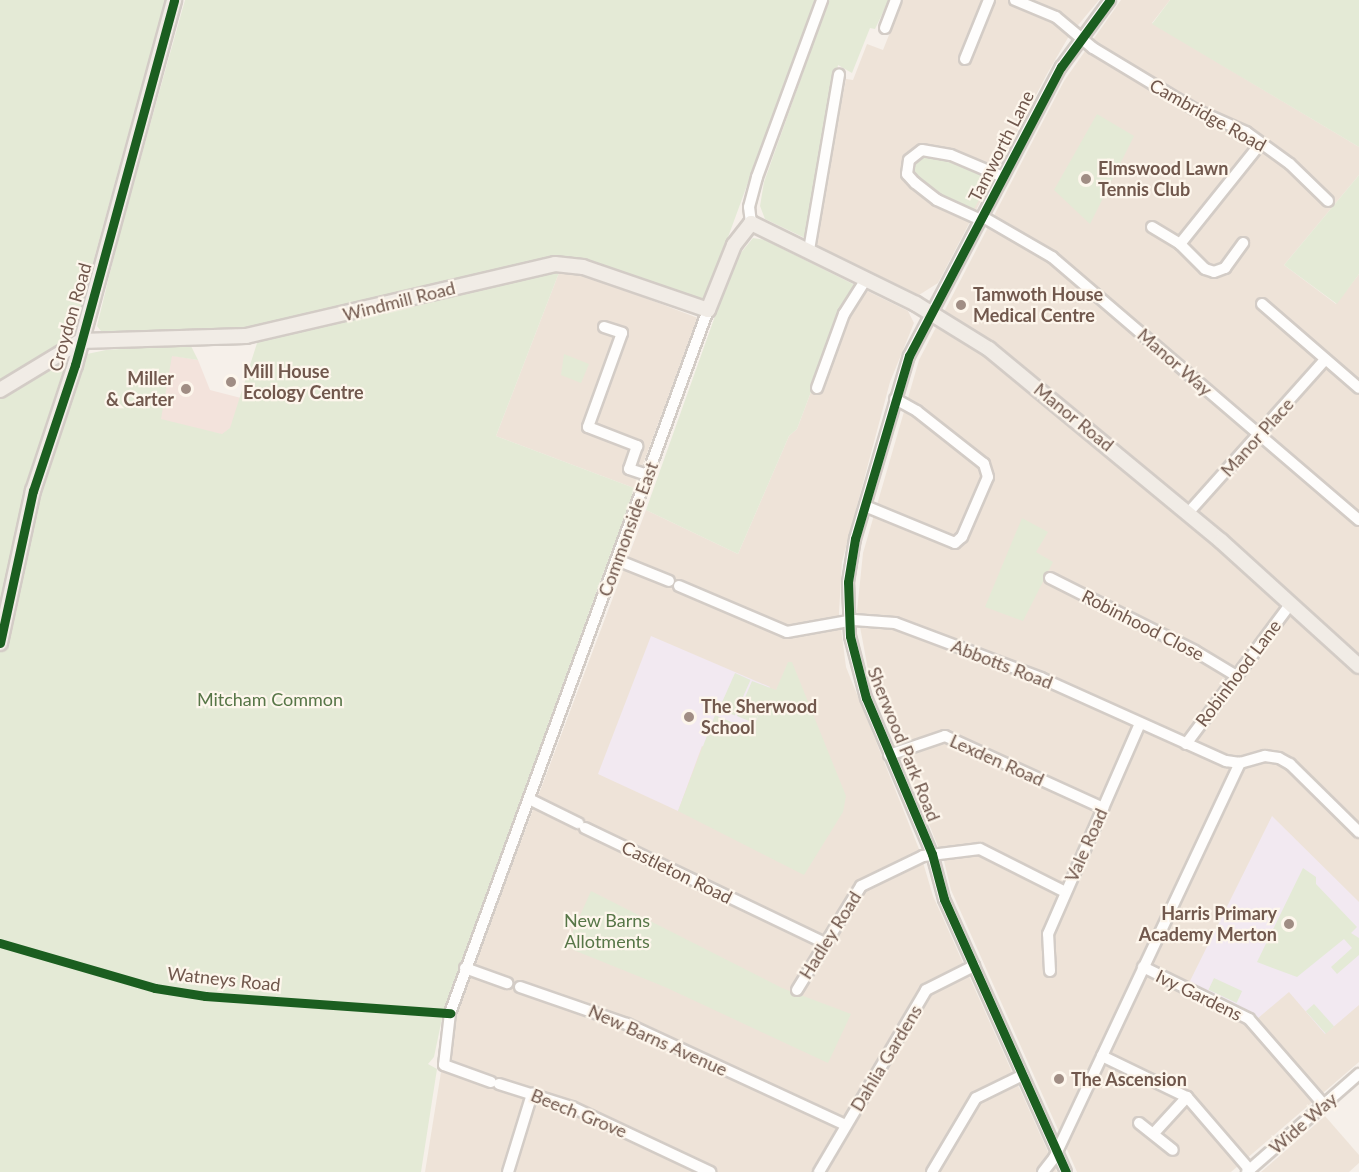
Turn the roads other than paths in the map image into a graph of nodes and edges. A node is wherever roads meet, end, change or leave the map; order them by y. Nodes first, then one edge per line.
1 (174, 0) edge
2 (822, 0) edge
3 (896, 0) edge
4 (989, 0) edge
5 (1015, 0) edge
6 (1110, 0) edge
7 (885, 28) dead end
8 (1080, 38) junction
9 (965, 59) dead end
10 (839, 75) dead end
11 (1261, 143) junction
12 (1003, 177) junction
13 (1328, 201) dead end
14 (982, 218) junction
15 (751, 223) junction
16 (1152, 227) dead end
17 (1243, 243) dead end
18 (1180, 244) junction
19 (809, 250) junction
20 (866, 279) junction
21 (1262, 304) dead end
22 (708, 310) junction
23 (931, 312) junction
24 (604, 327) dead end
25 (81, 341) junction
26 (1325, 360) junction
27 (817, 388) dead end
28 (1359, 388) edge
29 (0, 390) edge
30 (895, 399) junction
31 (1258, 434) junction
32 (647, 475) junction
33 (865, 506) junction
34 (1188, 513) junction
35 (1359, 520) edge
36 (617, 560) junction
37 (1050, 578) dead end
38 (1291, 603) junction
39 (848, 621) junction
40 (0, 643) edge
41 (1359, 666) edge
42 (1235, 675) junction
43 (1140, 723) junction
44 (1186, 744) junction
45 (889, 755) junction
46 (1240, 763) junction
47 (529, 799) junction
48 (1103, 808) junction
49 (1359, 832) edge
50 (932, 854) junction
51 (1065, 892) junction
52 (825, 943) junction
53 (974, 966) junction
54 (1143, 967) junction
55 (465, 968) junction
56 (1050, 971) dead end
57 (507, 983) dead end
58 (520, 987) dead end
59 (797, 990) dead end
60 (1101, 1056) junction
61 (444, 1065) joint
62 (1023, 1074) junction
63 (1359, 1074) edge
64 (532, 1094) junction
65 (1187, 1097) junction
66 (1324, 1105) junction
67 (1139, 1123) dead end
68 (846, 1125) junction
69 (1154, 1134) junction
70 (1056, 1150) junction
71 (1173, 1150) dead end
72 (706, 1171) edge
73 (1249, 1171) edge
74 (508, 1172) edge
75 (819, 1172) edge
76 (932, 1172) edge
77 (1043, 1172) edge
78 (1066, 1172) edge

1 - 25 main road, Croydon Road
2 - 15 street
3 - 7 street
4 - 9 street
5 - 8 street, Cambridge Road
6 - 8 street, Tamworth Lane
8 - 11 street, Cambridge Road
8 - 12 street, Tamworth Lane
10 - 19 street
11 - 13 street, Cambridge Road
11 - 18 street
12 - 14 street, Tamworth Lane
12 - 14 street, Manor Way
14 - 23 street, Tamworth Lane
14 - 31 street, Manor Way
15 - 19 main road, Manor Road
15 - 22 main road, Commonside East
16 - 18 street
17 - 18 street
19 - 20 main road, Manor Road
20 - 23 main road, Manor Road
20 - 27 street
21 - 26 street
22 - 25 main road, Windmill Road
22 - 32 street, Commonside East
23 - 30 street, Sherwood Park Road
23 - 34 main road, Manor Road
24 - 32 street
25 - 29 main road
25 - 40 main road, Croydon Road
26 - 28 street
26 - 31 street, Manor Place
30 - 33 street, Sherwood Park Road
30 - 33 street
31 - 34 street, Manor Place
31 - 35 street, Manor Way
32 - 36 street, Commonside East
33 - 39 street, Sherwood Park Road
34 - 38 main road, Manor Road
36 - 39 street, Abbotts Road
36 - 47 street, Commonside East
37 - 42 street, Robinhood Close
38 - 41 main road, Manor Road
38 - 42 street, Robinhood Lane
39 - 43 street, Abbotts Road
39 - 45 street, Sherwood Park Road
42 - 44 street, Robinhood Lane
43 - 44 street, Abbotts Road
43 - 48 street, Vale Road
44 - 46 street, Abbotts Road
45 - 48 street, Lexden Road
45 - 50 street, Sherwood Park Road
46 - 49 street
46 - 54 street
47 - 52 street, Castleton Road
47 - 55 street, Commonside East
48 - 51 street, Vale Road
50 - 51 street, Hadley Road
50 - 52 street, Hadley Road
50 - 53 street, Sherwood Park Road
51 - 56 street, Vale Road
52 - 59 street, Hadley Road
53 - 62 street, Sherwood Park Road
53 - 68 street, Dahlia Gardens
54 - 60 street
54 - 66 street, Ivy Gardens
55 - 57 street
55 - 61 street, Commonside East
58 - 68 street, New Barns Avenue
60 - 65 street
60 - 70 street
61 - 64 street, Beech Grove
62 - 70 street, Sherwood Park Road
62 - 76 street
63 - 66 street, Wide Way
64 - 72 street, Beech Grove
64 - 74 street
65 - 69 street
65 - 73 street
66 - 73 street, Wide Way
67 - 69 street
68 - 75 street, Dahlia Gardens
69 - 71 street
70 - 77 street
70 - 78 street, Sherwood Park Road

